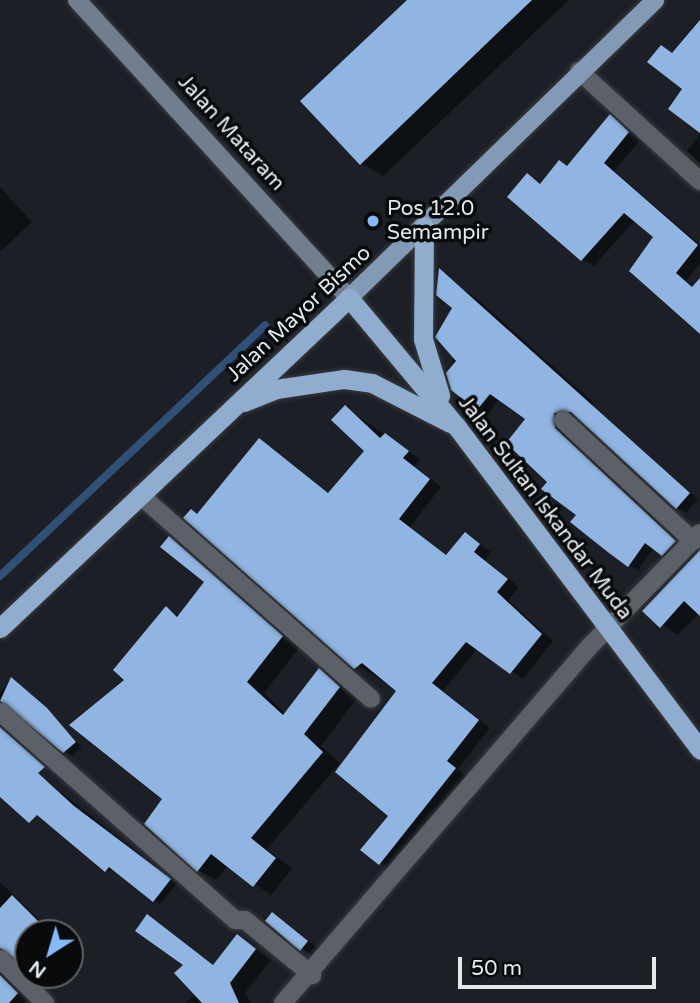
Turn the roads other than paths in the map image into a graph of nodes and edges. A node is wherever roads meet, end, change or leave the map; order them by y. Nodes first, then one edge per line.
1 (77, 0) edge
2 (655, 0) edge
3 (579, 71) junction
4 (700, 181) edge
5 (424, 227) junction
6 (349, 298) junction
7 (234, 405) junction
8 (563, 420) dead end
9 (457, 427) junction
10 (140, 495) junction
11 (696, 537) edge
12 (0, 628) edge
13 (608, 629) junction
14 (371, 699) dead end
15 (0, 712) edge
16 (700, 750) edge
17 (0, 959) edge
18 (312, 975) junction
19 (44, 1003) edge
20 (283, 1003) edge

1 - 6 main road, Jalan Mataram
2 - 3 main road, Jalan Mayor Bismo
3 - 4 street
3 - 5 main road, Jalan Mayor Bismo
5 - 6 main road, Jalan Mayor Bismo
5 - 9 highway
6 - 7 highway, Jalan Mayor Bismo
6 - 9 highway, Jalan Sultan Iskandar Muda
7 - 9 highway
7 - 10 highway, Jalan Mayor Bismo
8 - 11 street
9 - 13 highway, Jalan Sultan Iskandar Muda
10 - 12 highway, Jalan Mayor Bismo
10 - 14 street
11 - 13 street
13 - 16 highway, Jalan Sultan Iskandar Muda
13 - 18 street
15 - 18 street
17 - 19 street
18 - 20 street

